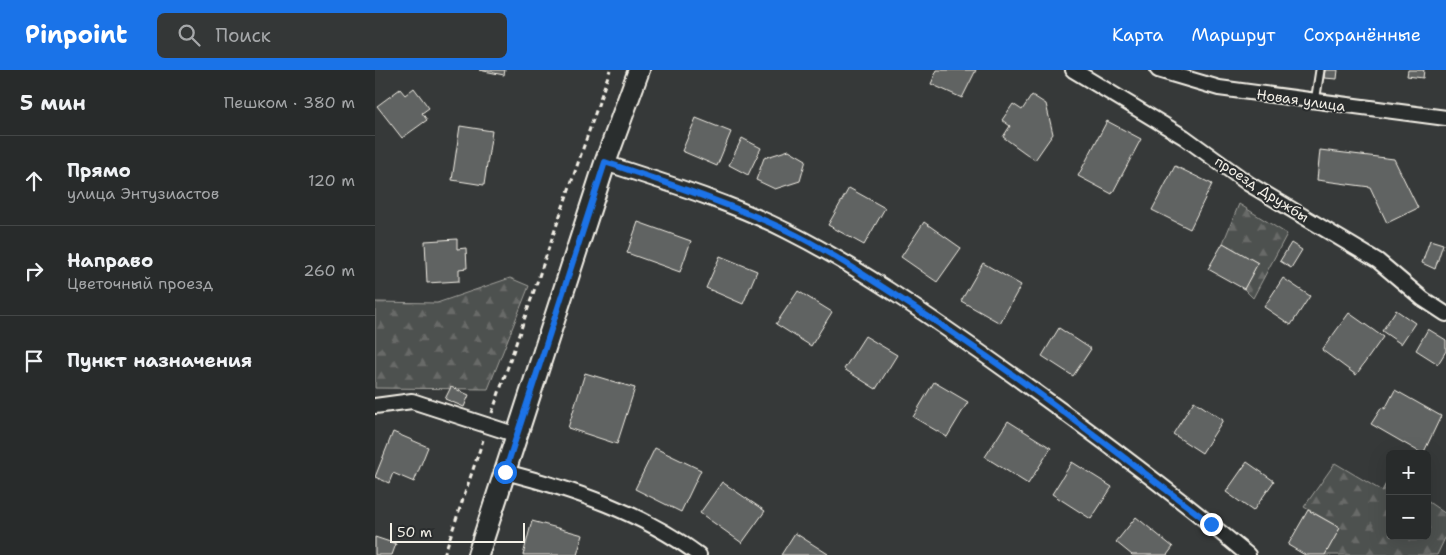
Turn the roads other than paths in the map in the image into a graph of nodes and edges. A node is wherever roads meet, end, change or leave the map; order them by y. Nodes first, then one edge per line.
1 (639, 70) edge
2 (1073, 70) edge
3 (1158, 70) edge
4 (1320, 70) edge
5 (1315, 102) junction
6 (1446, 118) edge
7 (605, 162) junction
8 (1446, 314) edge
9 (375, 406) edge
10 (517, 435) junction
11 (505, 472) junction
12 (478, 555) edge
13 (699, 555) edge
14 (1248, 555) edge

1 - 7 street
2 - 8 street, проезд Дружбы
3 - 5 street, Новая улица
4 - 5 lane
5 - 6 street, Новая улица
7 - 10 street
7 - 14 street
9 - 10 street
10 - 11 street
11 - 12 street
11 - 13 street

